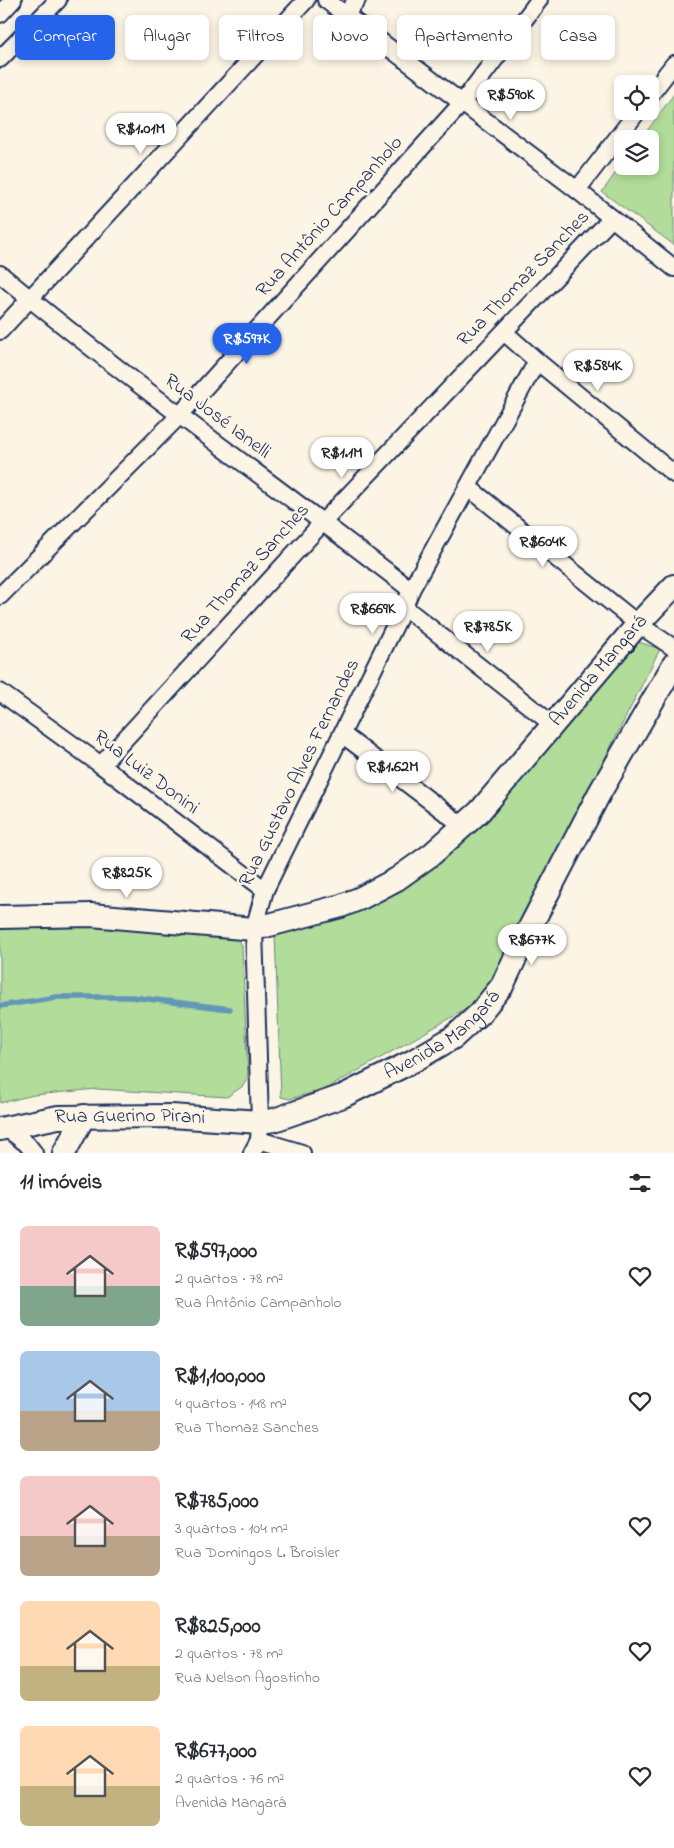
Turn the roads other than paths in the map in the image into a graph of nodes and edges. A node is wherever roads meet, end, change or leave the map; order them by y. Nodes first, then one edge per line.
1 (13, 0) edge
2 (58, 0) edge
3 (306, 0) edge
4 (326, 0) edge
5 (357, 0) edge
6 (539, 0) edge
7 (0, 14) edge
8 (346, 15) joint
9 (387, 46) edge
10 (0, 60) edge
11 (674, 64) edge
12 (659, 83) edge
13 (462, 103) junction
14 (631, 120) edge
15 (577, 190) junction
16 (612, 218) junction
17 (674, 268) edge
18 (0, 274) edge
19 (30, 299) junction
20 (0, 331) edge
21 (504, 332) junction
22 (537, 361) junction
23 (179, 416) junction
24 (674, 474) edge
25 (468, 487) junction
26 (323, 522) junction
27 (674, 586) edge
28 (411, 590) junction
29 (0, 596) edge
30 (404, 607) junction
31 (638, 624) junction
32 (674, 648) edge
33 (674, 664) edge
34 (0, 692) edge
35 (552, 724) junction
36 (342, 734) junction
37 (101, 765) junction
38 (463, 826) junction
39 (264, 890) junction
40 (0, 917) edge
41 (254, 929) junction
42 (84, 1116) junction
43 (3, 1128) edge
44 (257, 1138) edge
45 (34, 1153) edge
46 (64, 1153) edge
47 (302, 1153) edge

1 - 7 street
2 - 10 street
3 - 19 street
4 - 8 street
5 - 8 street
6 - 13 street, Rua Antônio Campanholo
9 - 13 street
11 - 12 street
13 - 15 street
13 - 23 street, Rua Antônio Campanholo
14 - 15 street
15 - 16 street
16 - 17 street
16 - 21 street, Rua Thomaz Sanches
18 - 19 street, Rua José Ianelli
19 - 20 street
19 - 23 street, Rua José Ianelli
21 - 22 street
21 - 26 street, Rua Thomaz Sanches
22 - 24 street
22 - 25 street, Rua Gustavo Alves Fernandes
23 - 26 street, Rua José Ianelli
23 - 29 street, Rua Antônio Campanholo
25 - 28 street, Rua Gustavo Alves Fernandes
25 - 31 street
26 - 28 street, Rua José Ianelli
26 - 37 street, Rua Thomaz Sanches
27 - 31 street, Avenida Mangará
28 - 30 street, Rua Gustavo Alves Fernandes
30 - 35 street
30 - 36 street, Rua Gustavo Alves Fernandes
31 - 32 street
31 - 35 street, Avenida Mangará
33 - 44 street, Avenida Mangará
34 - 37 street, Rua Luiz Donini
35 - 38 street, Avenida Mangará
36 - 38 street
36 - 39 street, Rua Gustavo Alves Fernandes
37 - 39 street, Rua Luiz Donini
38 - 41 street, Avenida Mangará
39 - 41 street, Rua Gustavo Alves Fernandes
40 - 41 street, Avenida Mangará
41 - 44 street, Rua Gustavo Alves Fernandes
42 - 43 street, Rua Guerino Pirani
42 - 44 street, Rua Guerino Pirani
42 - 46 street
43 - 45 street
44 - 47 street

